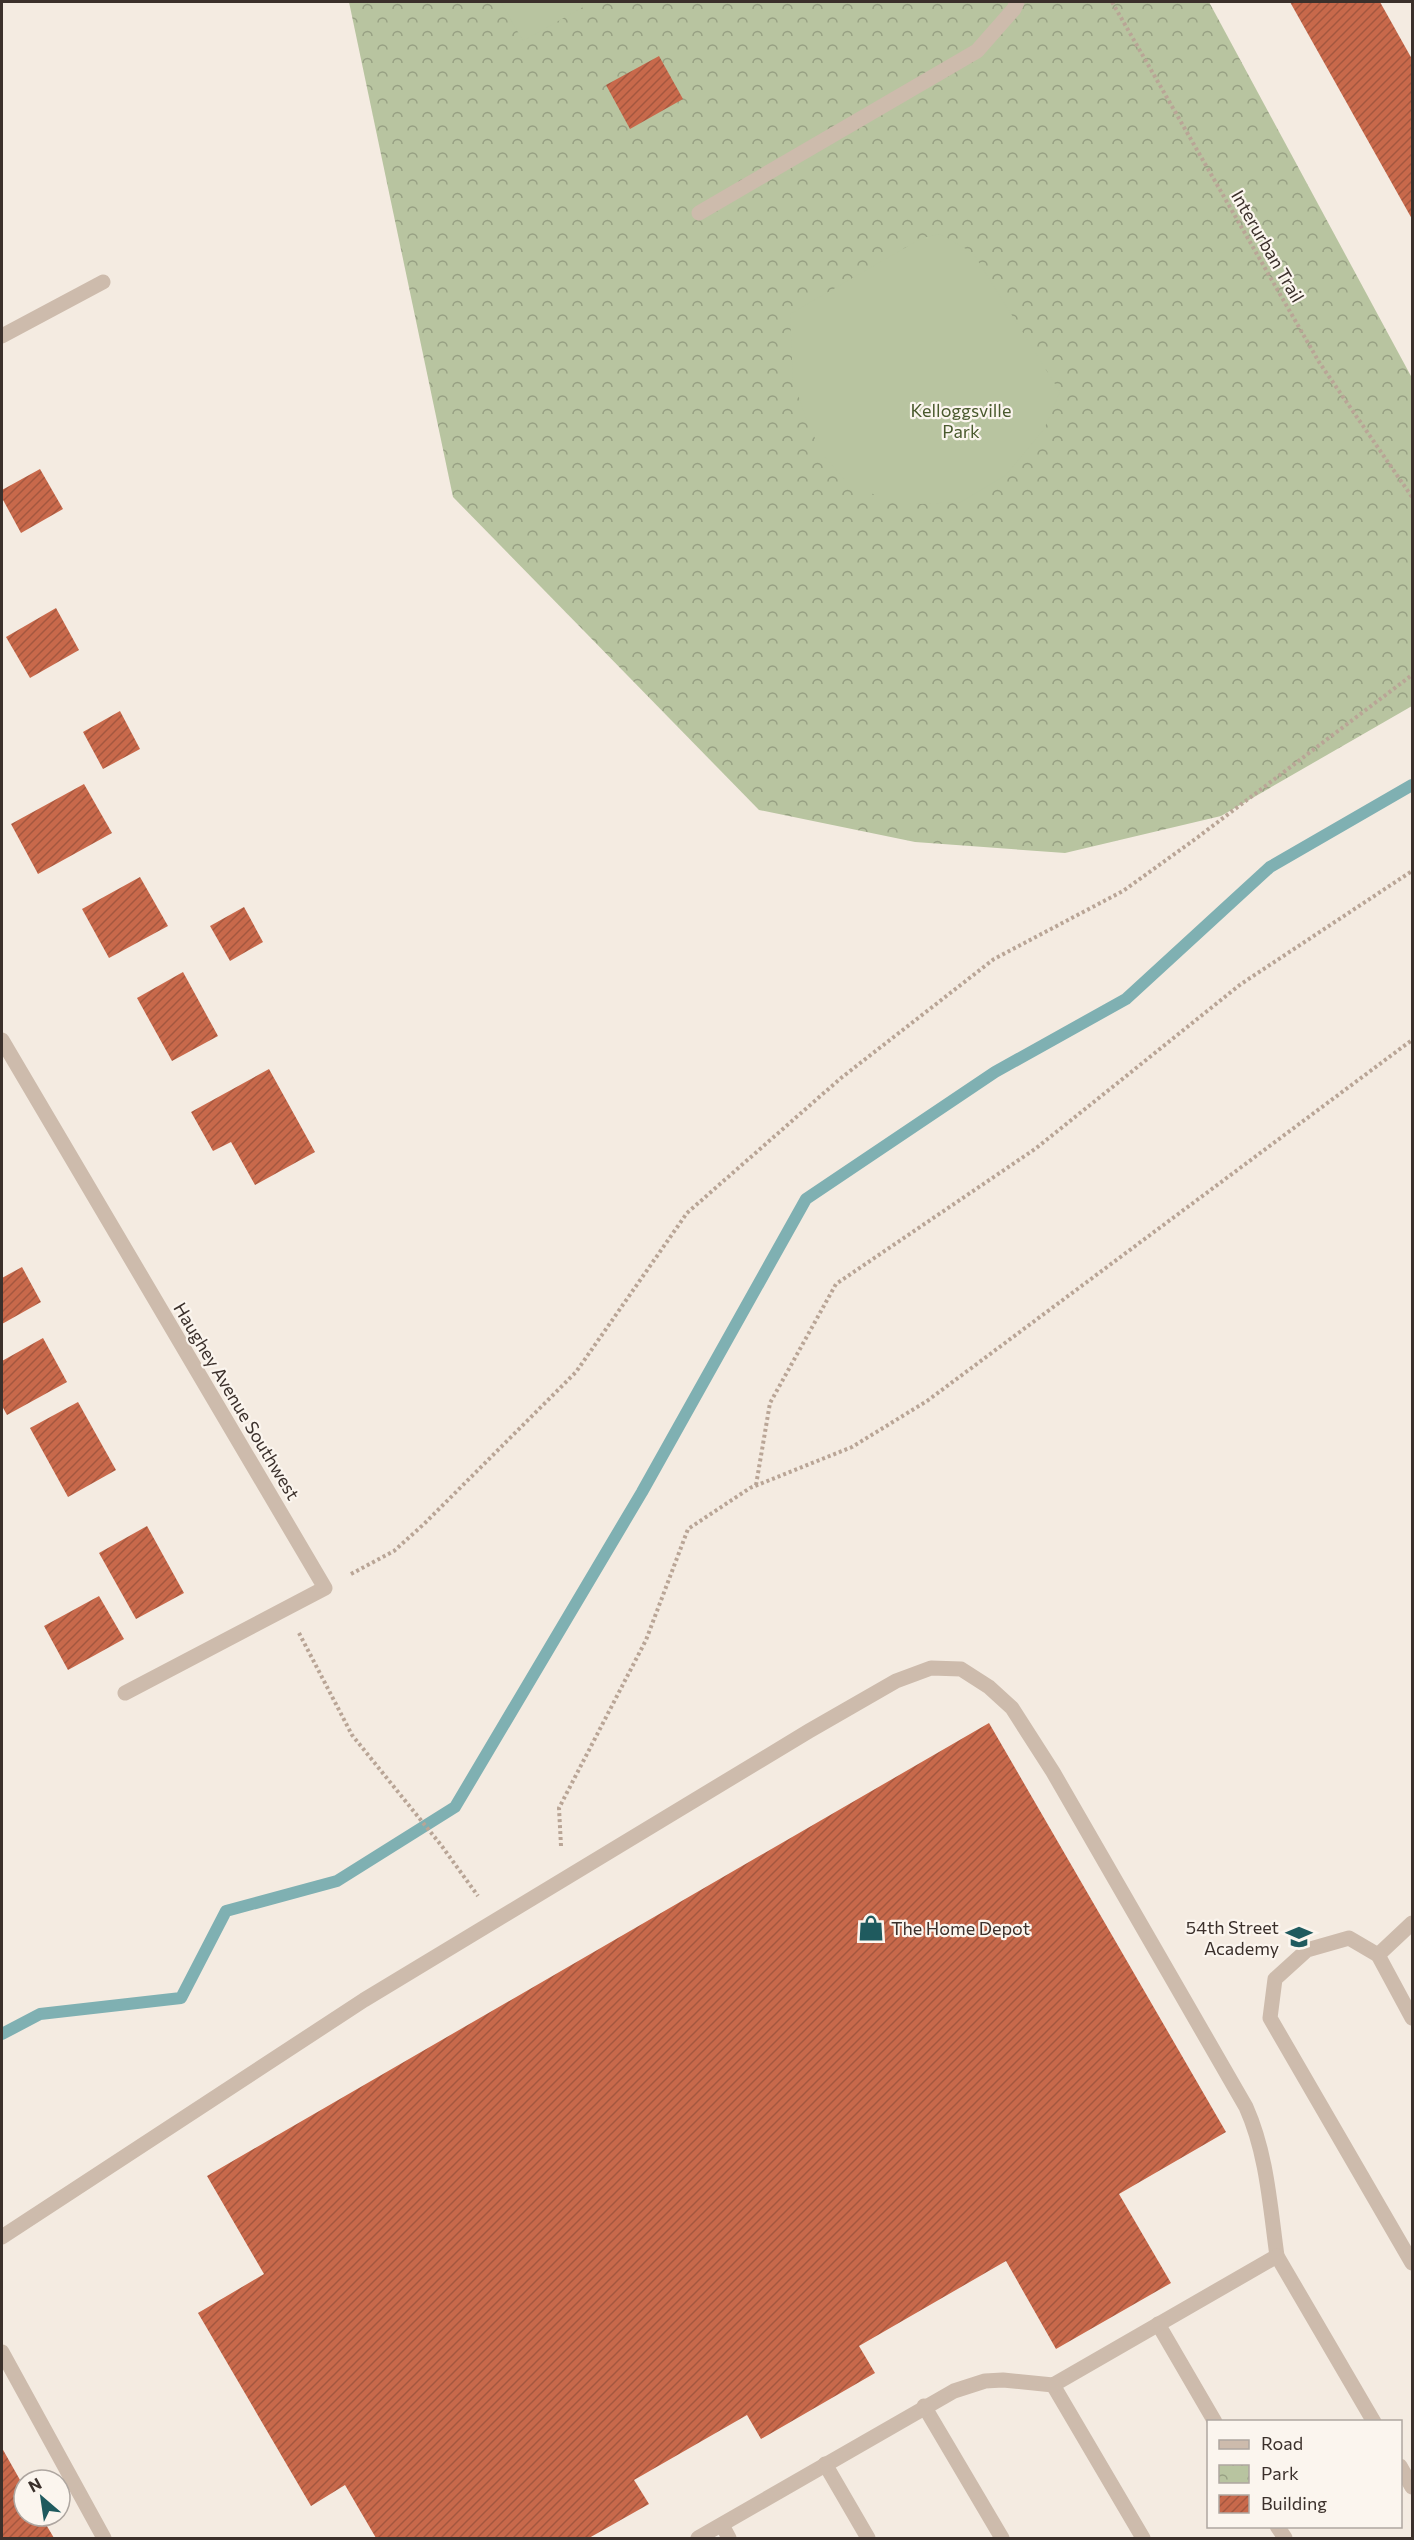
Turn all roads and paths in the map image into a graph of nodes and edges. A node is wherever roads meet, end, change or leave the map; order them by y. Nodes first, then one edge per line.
1 (1017, 2) edge
2 (1112, 2) edge
3 (699, 213) dead end
4 (103, 282) dead end
5 (2, 336) edge
6 (1413, 497) edge
7 (1413, 675) edge
8 (1413, 871) edge
9 (2, 1040) edge
10 (1413, 1040) edge
11 (756, 1485) junction
12 (325, 1588) junction
13 (286, 1608) junction
14 (124, 1693) dead end
15 (563, 1880) junction
16 (495, 1920) junction
17 (1413, 1923) edge
18 (1378, 1955) junction
19 (1413, 2018) edge
20 (2, 2237) edge
21 (1277, 2256) junction
22 (1413, 2263) edge
23 (1158, 2324) junction
24 (2, 2352) edge
25 (1053, 2385) junction
26 (924, 2406) junction
27 (1214, 2420) edge
28 (1373, 2420) edge
29 (825, 2464) junction
30 (1402, 2468) edge
31 (1413, 2487) edge
32 (726, 2532) edge
33 (104, 2538) edge
34 (698, 2538) edge
35 (868, 2538) edge
36 (1002, 2538) edge
37 (1143, 2538) edge

1 - 3 street
2 - 6 path, Interurban Trail
4 - 5 street
7 - 12 path
8 - 11 path
9 - 12 street, Haughey Avenue Southwest
10 - 11 path
11 - 15 path
12 - 13 street
13 - 14 street
13 - 16 path
15 - 16 street
15 - 21 street
16 - 20 street
17 - 18 street
18 - 19 street
18 - 22 street
21 - 23 street
21 - 28 street
23 - 25 street
23 - 27 street
24 - 33 street
25 - 26 street
25 - 37 street
26 - 29 street
26 - 36 street
29 - 32 street
29 - 35 street
30 - 31 street
32 - 34 street

